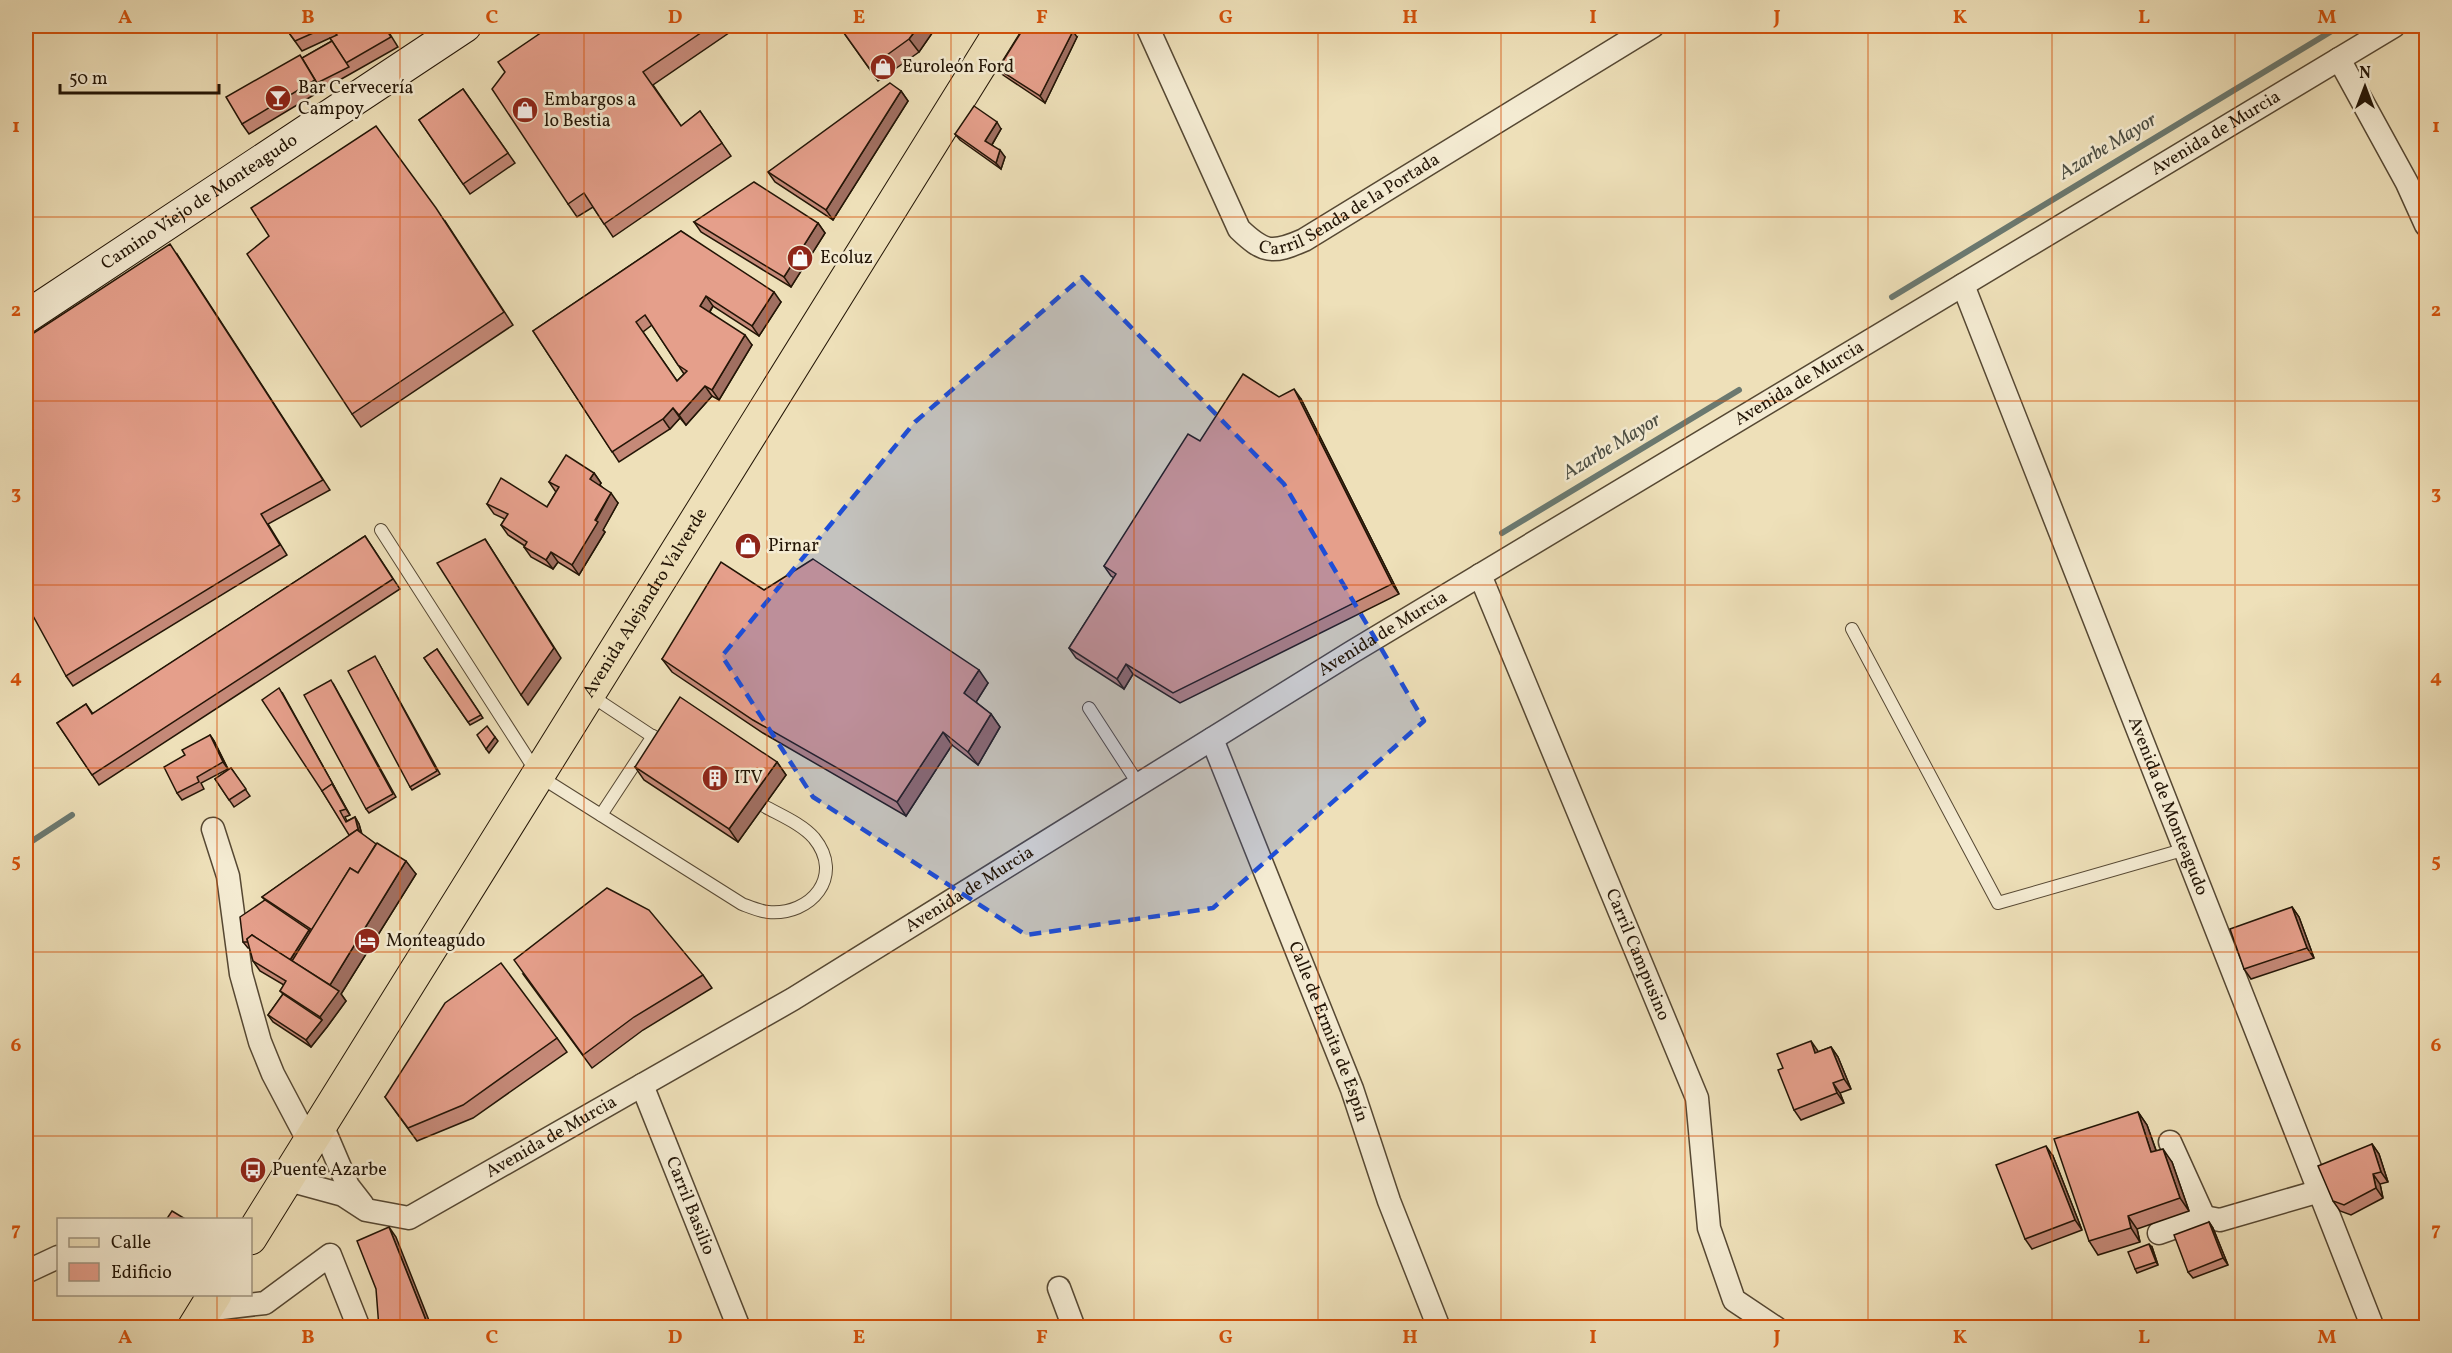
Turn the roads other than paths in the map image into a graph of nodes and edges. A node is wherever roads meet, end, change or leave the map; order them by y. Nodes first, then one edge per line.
1 (465, 26) edge
2 (1004, 26) edge
3 (1147, 26) edge
4 (1653, 26) edge
5 (2394, 26) edge
6 (2339, 59) junction
7 (2427, 225) edge
8 (1963, 285) junction
9 (26, 317) edge
10 (381, 530) dead end
11 (1480, 575) junction
12 (1852, 629) dead end
13 (589, 695) junction
14 (1089, 708) dead end
15 (653, 736) junction
16 (1212, 739) junction
17 (666, 746) edge
18 (539, 776) junction
19 (1139, 785) junction
20 (764, 806) dead end
21 (601, 815) junction
22 (213, 829) dead end
23 (2186, 849) junction
24 (642, 1085) junction
25 (316, 1135) junction
26 (2170, 1142) dead end
27 (288, 1180) junction
28 (2319, 1191) junction
29 (366, 1209) junction
30 (2204, 1216) junction
31 (2159, 1233) dead end
32 (252, 1235) edge
33 (57, 1257) edge
34 (26, 1272) edge
35 (1059, 1288) dead end
36 (206, 1305) edge
37 (358, 1328) edge
38 (739, 1328) edge
39 (1074, 1328) edge
40 (1439, 1328) edge
41 (1776, 1328) edge
42 (2373, 1328) edge

1 - 9 street, Camino Viejo de Monteagudo
2 - 13 main road, Avenida Alejandro Valverde
3 - 4 street, Carril Senda de la Portada
5 - 6 street, Avenida de Murcia
6 - 7 street
6 - 8 street, Avenida de Murcia
8 - 11 street, Avenida de Murcia
8 - 23 street, Avenida de Monteagudo
10 - 18 lane
11 - 16 street, Avenida de Murcia
11 - 41 street, Carril Campusino
12 - 23 lane
13 - 15 lane
13 - 18 main road, Avenida Alejandro Valverde
14 - 19 lane
15 - 17 lane
15 - 21 lane
16 - 19 street, Avenida de Murcia
16 - 40 street, Calle de Ermita de Espín
18 - 21 lane
18 - 25 main road, Avenida Alejandro Valverde
19 - 24 street, Avenida de Murcia
20 - 21 lane
22 - 25 street
23 - 28 street, Avenida de Monteagudo
24 - 29 street, Avenida de Murcia
24 - 38 street, Carril Basilio
25 - 27 main road, Avenida Alejandro Valverde
25 - 29 street
26 - 30 street
27 - 29 street, Avenida de Murcia
27 - 32 main road, Avenida Alejandro Valverde
28 - 30 street
28 - 42 street, Avenida de Monteagudo
30 - 31 street
33 - 34 street
35 - 39 street
36 - 37 street

